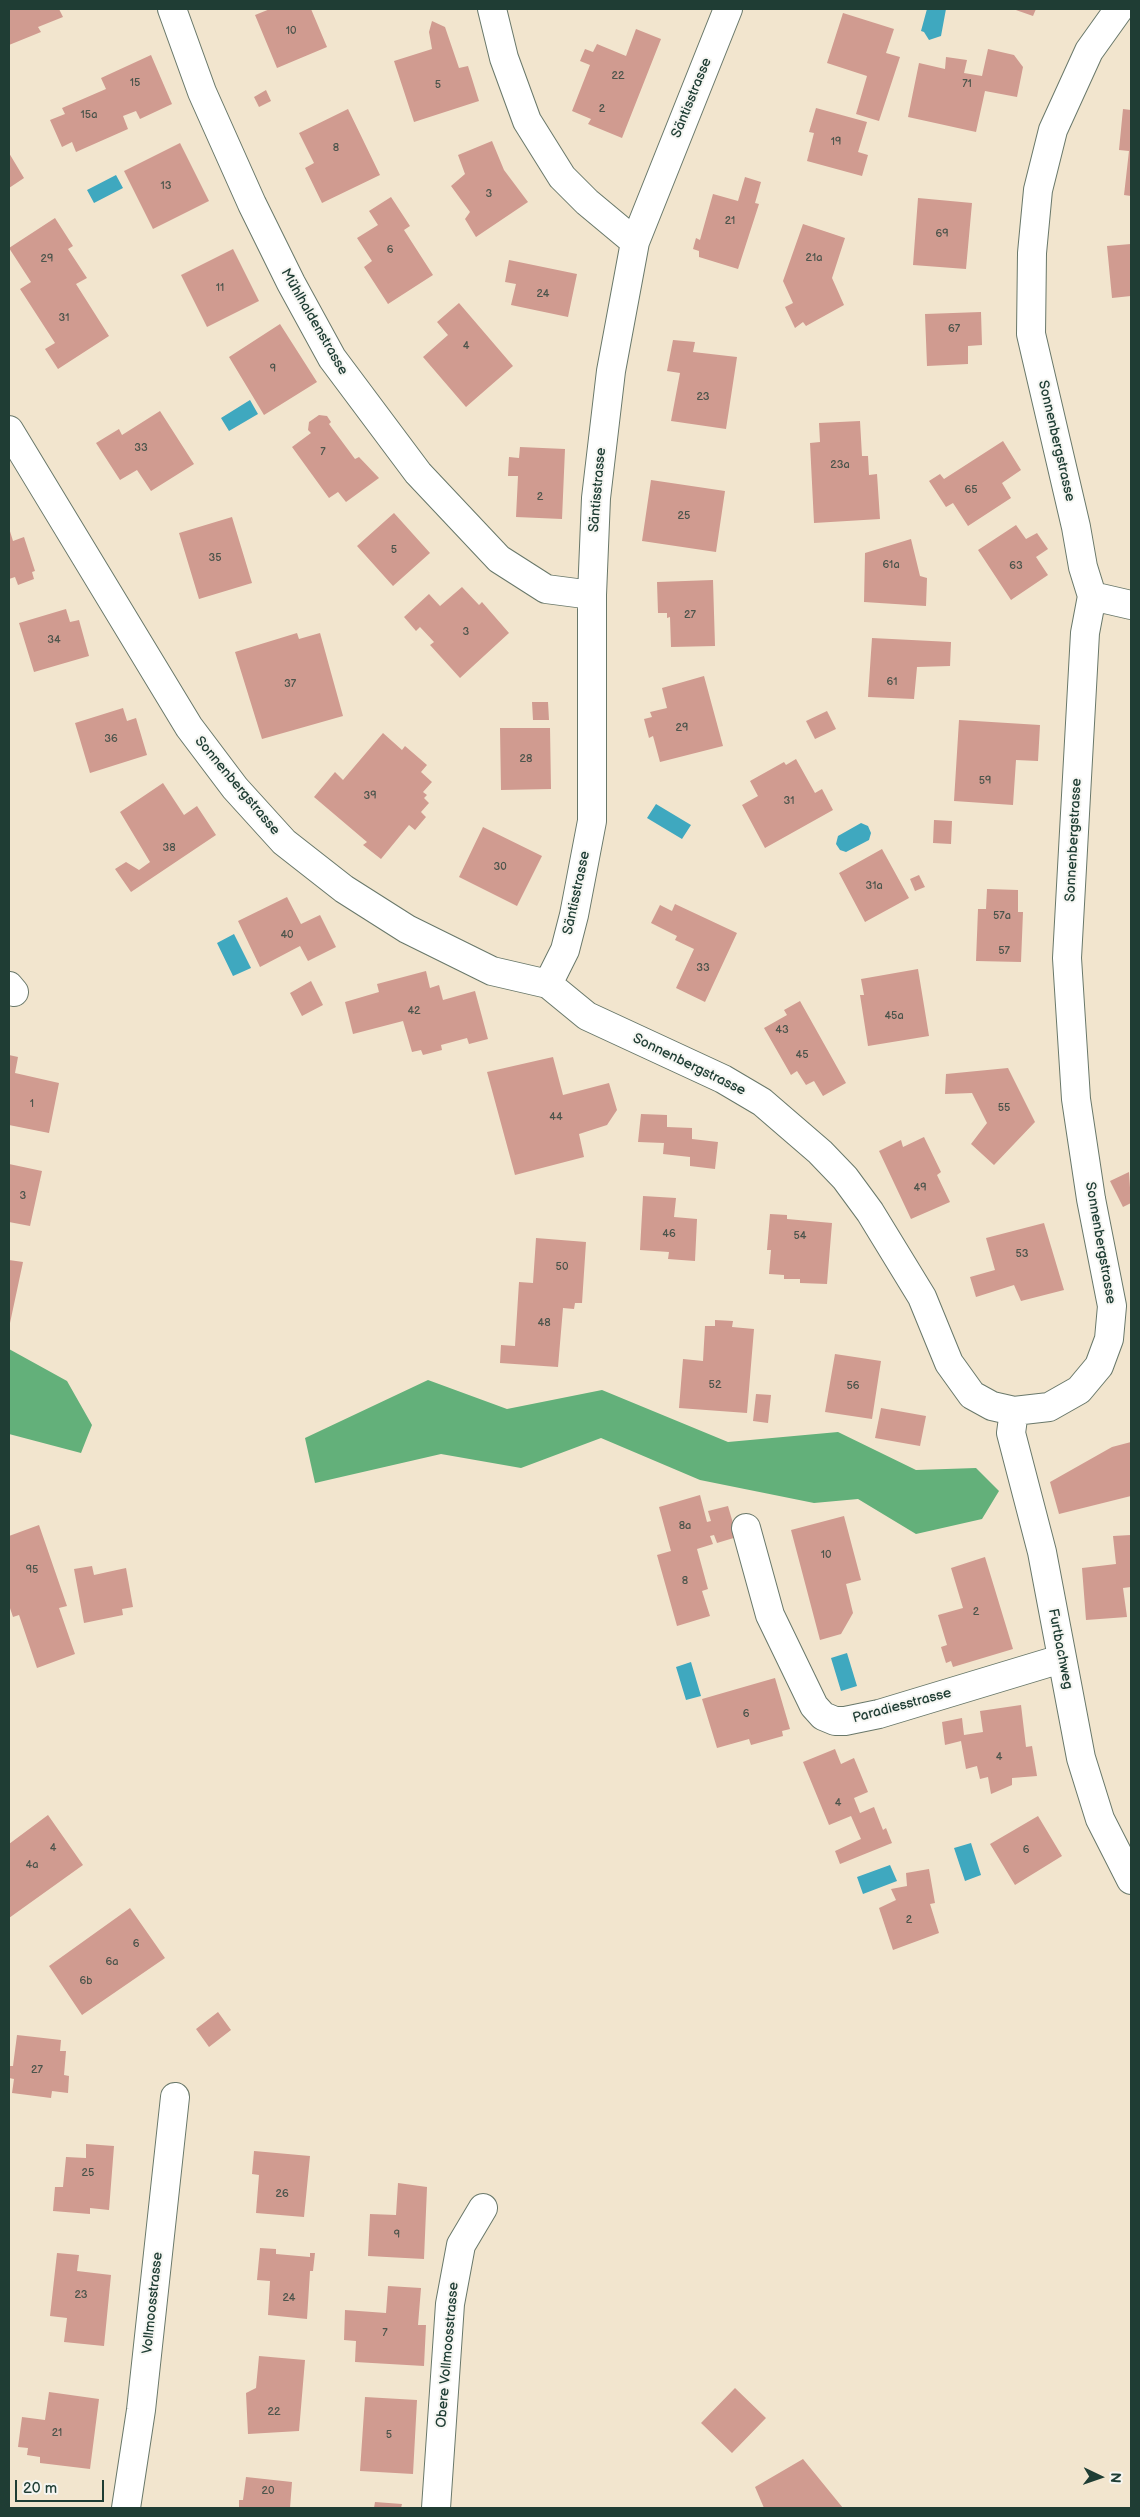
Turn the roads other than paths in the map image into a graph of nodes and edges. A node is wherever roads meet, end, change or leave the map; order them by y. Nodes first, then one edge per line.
1 (172, 9) edge
2 (492, 9) edge
3 (728, 9) edge
4 (1119, 9) edge
5 (635, 242) junction
6 (9, 430) edge
7 (592, 595) junction
8 (1092, 596) junction
9 (1131, 604) edge
10 (548, 984) junction
11 (1014, 1412) junction
12 (746, 1528) dead end
13 (1061, 1659) junction
14 (1131, 1880) edge
15 (175, 2097) dead end
16 (483, 2208) dead end
17 (126, 2508) edge
18 (436, 2508) edge

1 - 7 street, Mühlhaldenstrasse
2 - 5 street
3 - 5 street, Säntisstrasse
4 - 8 street, Sonnenbergstrasse
5 - 7 street, Säntisstrasse
6 - 10 street, Sonnenbergstrasse
7 - 10 street, Säntisstrasse
8 - 9 street
8 - 11 street, Sonnenbergstrasse
10 - 11 street, Sonnenbergstrasse
11 - 13 street, Furtbachweg
12 - 13 street, Paradiesstrasse
13 - 14 street, Furtbachweg
15 - 17 street, Vollmoosstrasse
16 - 18 street, Obere Vollmoosstrasse

